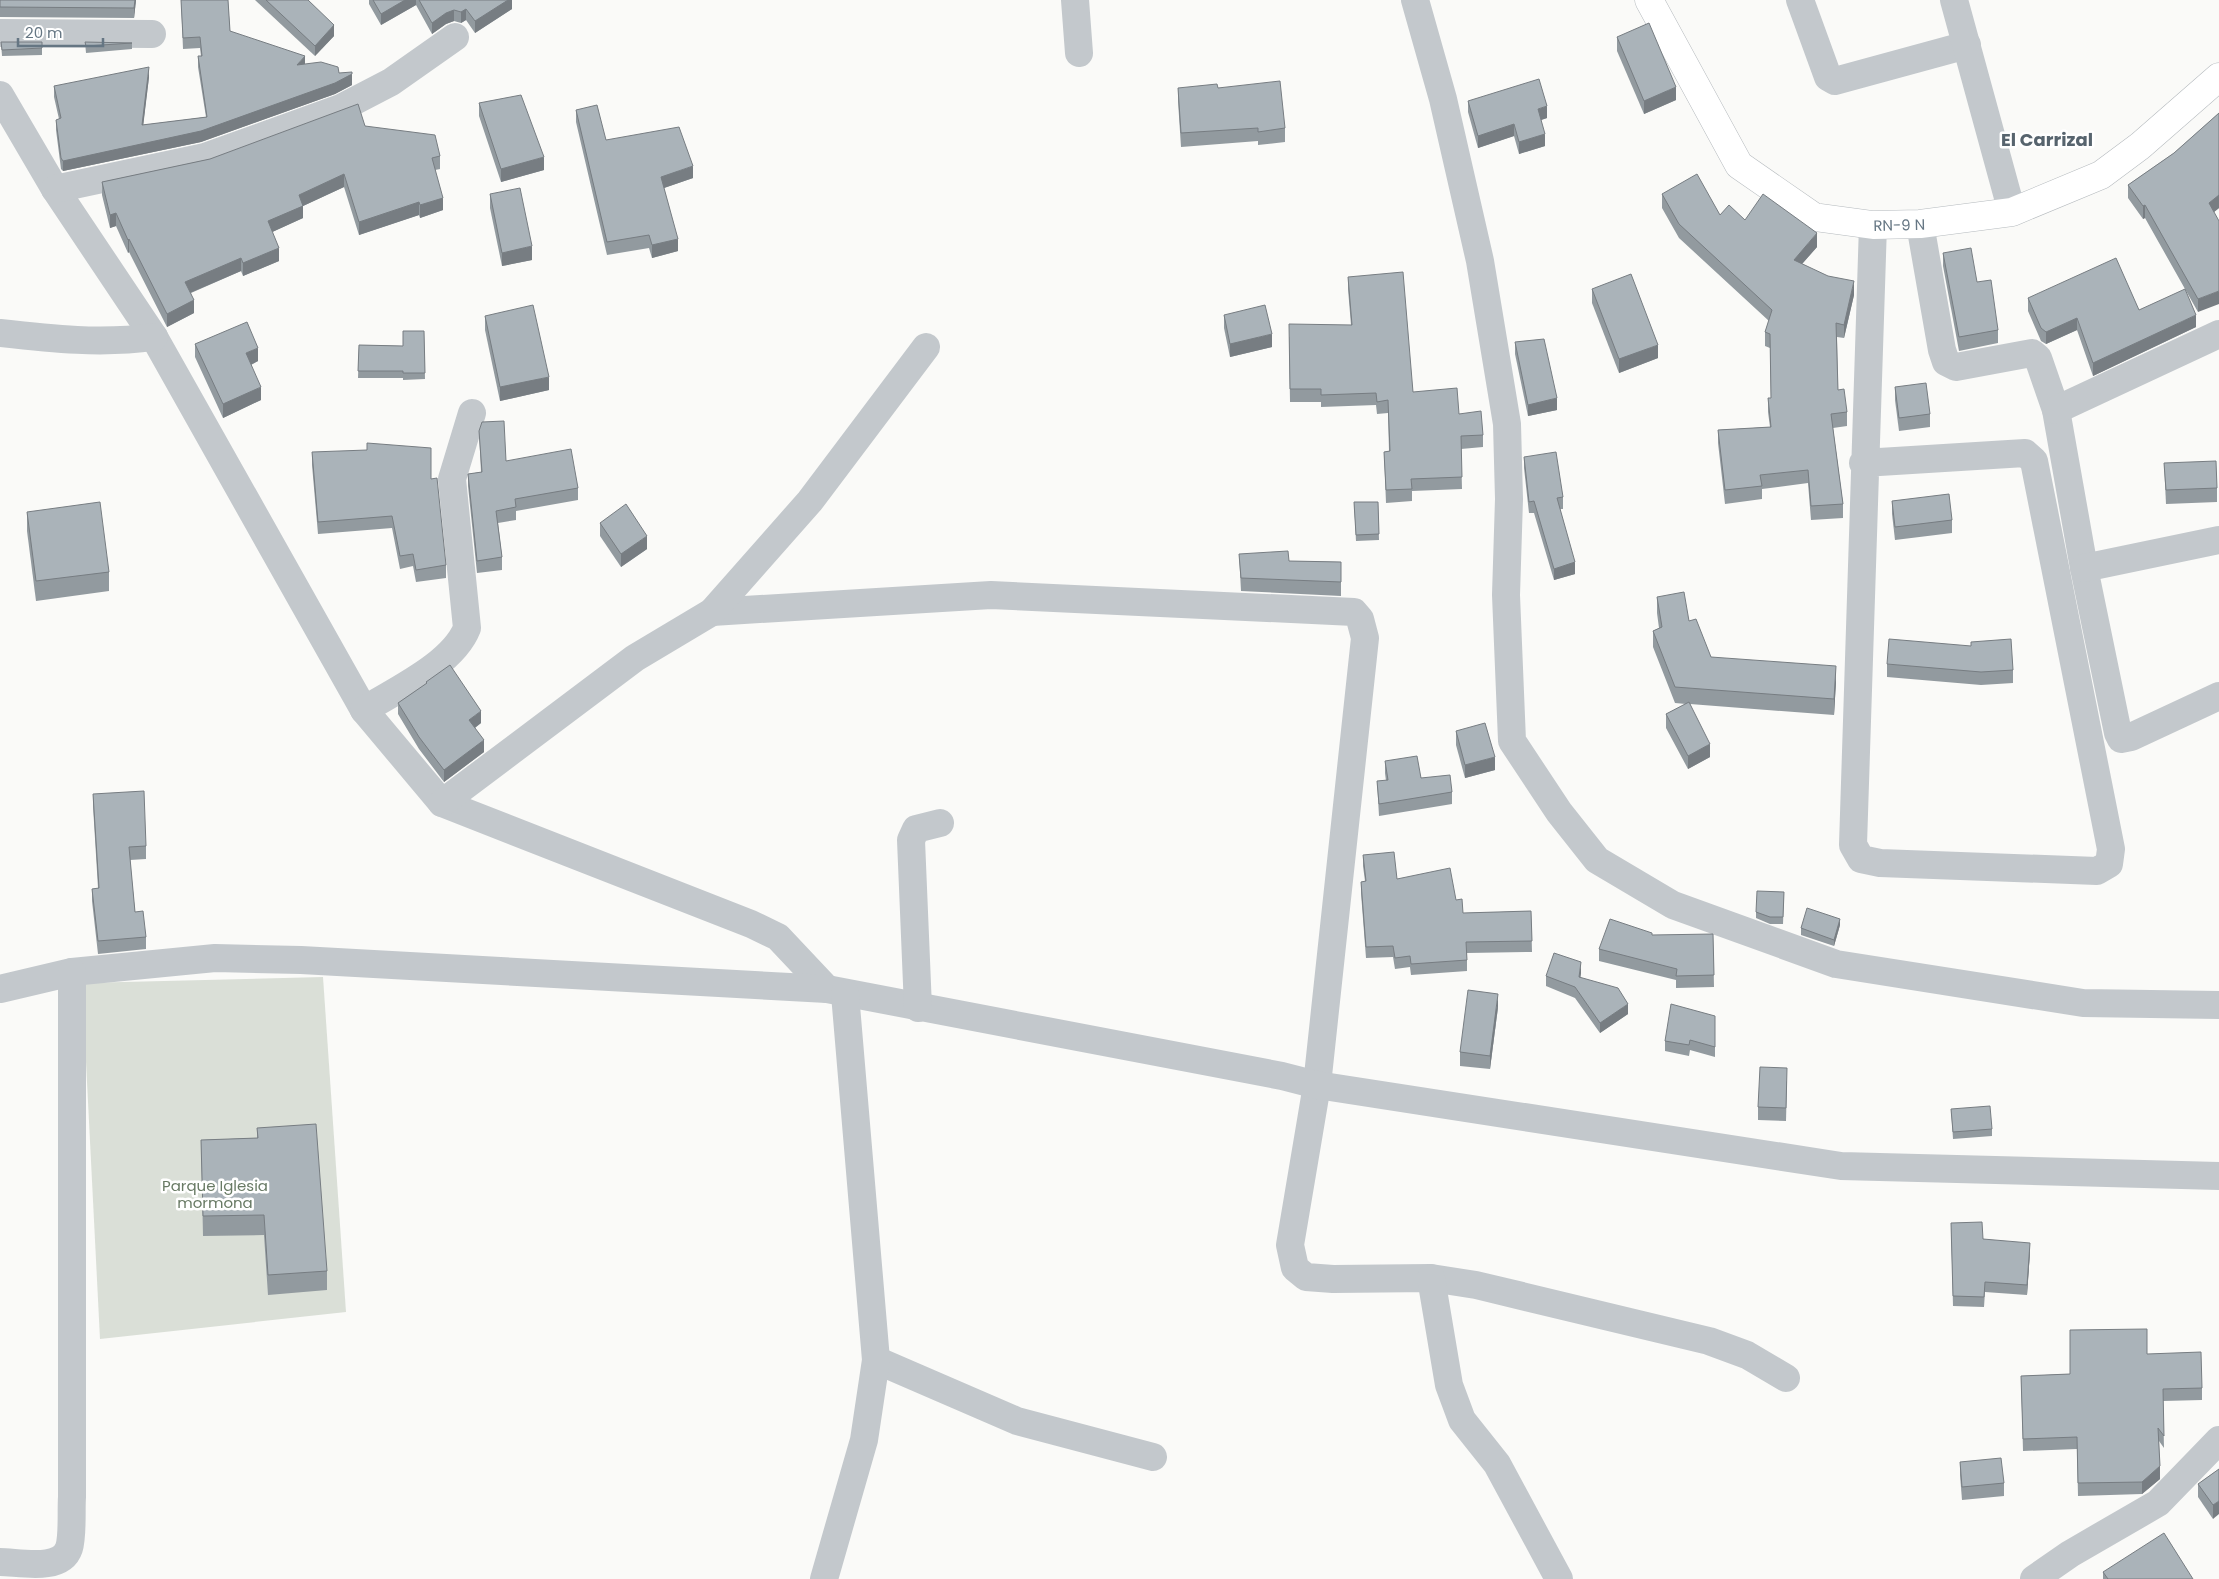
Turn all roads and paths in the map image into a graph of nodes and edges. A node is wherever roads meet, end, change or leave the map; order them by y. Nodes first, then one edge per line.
1 (1075, 0) edge
2 (1415, 0) edge
3 (1649, 0) edge
4 (1800, 0) edge
5 (1954, 0) edge
6 (0, 34) edge
7 (152, 34) dead end
8 (455, 37) dead end
9 (1967, 45) junction
10 (1079, 53) dead end
11 (2219, 77) edge
12 (0, 95) edge
13 (56, 189) junction
14 (2012, 212) junction
15 (1920, 224) junction
16 (1872, 225) junction
17 (0, 334) edge
18 (2219, 334) edge
19 (154, 338) junction
20 (926, 347) dead end
21 (2056, 410) junction
22 (472, 413) dead end
23 (1863, 463) junction
24 (2219, 540) edge
25 (2084, 568) junction
26 (712, 612) junction
27 (2219, 696) edge
28 (364, 710) junction
29 (442, 803) junction
30 (940, 823) dead end
31 (72, 972) junction
32 (0, 989) edge
33 (836, 992) junction
34 (2219, 1005) edge
35 (918, 1008) junction
36 (1317, 1085) junction
37 (2219, 1176) edge
38 (1431, 1278) junction
39 (876, 1360) junction
40 (1786, 1378) dead end
41 (2219, 1440) edge
42 (1153, 1457) dead end
43 (0, 1562) edge
44 (824, 1579) edge
45 (1559, 1579) edge
46 (2034, 1579) edge

1 - 10 street
2 - 34 street
3 - 16 main road, RN-9 N
4 - 9 street
5 - 9 street
6 - 7 street
8 - 13 street
9 - 14 street
11 - 14 main road, RN-9 N
12 - 13 street
13 - 19 street
14 - 15 main road, RN-9 N
15 - 16 main road, RN-9 N
15 - 21 street
16 - 23 street
17 - 19 street
18 - 21 street
19 - 28 street
20 - 26 street
21 - 25 street
22 - 28 street
23 - 23 street
24 - 25 street
25 - 27 street
26 - 29 street
26 - 36 street
28 - 29 street
29 - 33 street
30 - 35 street
31 - 32 street
31 - 33 street
31 - 43 street
33 - 35 street
33 - 39 street
35 - 36 street
36 - 37 street
36 - 38 street
38 - 40 street
38 - 45 street
39 - 42 street
39 - 44 street
41 - 46 street

